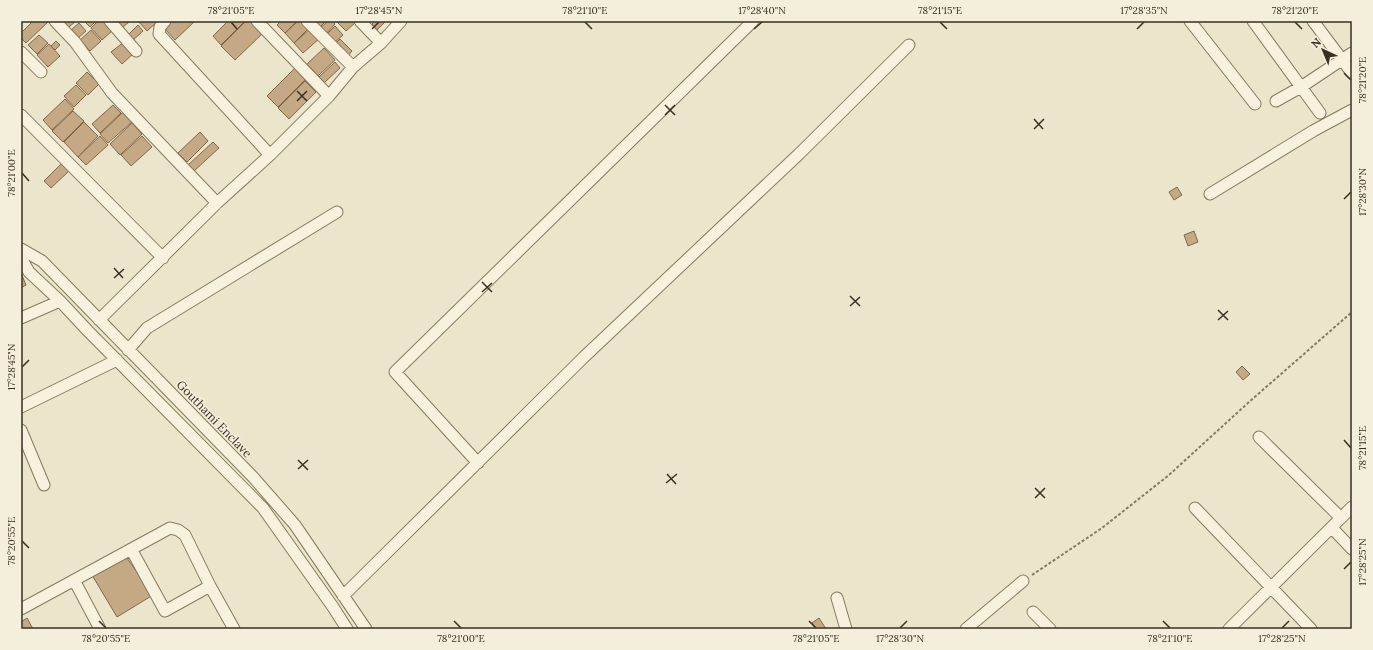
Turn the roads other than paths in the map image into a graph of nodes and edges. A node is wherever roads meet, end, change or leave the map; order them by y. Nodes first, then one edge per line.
1 (55, 21) edge
2 (110, 21) edge
3 (164, 21) edge
4 (257, 21) edge
5 (307, 21) edge
6 (360, 21) edge
7 (401, 21) edge
8 (753, 21) edge
9 (1190, 21) edge
10 (1253, 21) edge
11 (1313, 21) edge
12 (380, 43) junction
13 (909, 45) dead end
14 (136, 51) dead end
15 (21, 52) edge
16 (1352, 53) edge
17 (1342, 59) junction
18 (353, 67) junction
19 (41, 72) dead end
20 (1352, 73) edge
21 (1301, 87) junction
22 (329, 96) junction
23 (1276, 101) dead end
24 (1255, 104) dead end
25 (1352, 110) edge
26 (1320, 113) dead end
27 (21, 115) edge
28 (270, 155) junction
29 (1210, 194) dead end
30 (218, 203) junction
31 (337, 212) dead end
32 (21, 249) edge
33 (21, 258) edge
34 (163, 258) junction
35 (60, 301) junction
36 (21, 318) edge
37 (99, 320) junction
38 (128, 350) junction
39 (117, 360) junction
40 (21, 407) edge
41 (21, 430) edge
42 (1259, 436) dead end
43 (478, 463) junction
44 (44, 485) dead end
45 (1352, 507) edge
46 (1195, 508) dead end
47 (1341, 518) junction
48 (1332, 528) junction
49 (131, 549) junction
50 (1352, 549) edge
51 (74, 580) junction
52 (1023, 581) road end
53 (210, 586) junction
54 (1271, 586) junction
55 (343, 596) junction
56 (837, 598) dead end
57 (21, 609) edge
58 (1033, 612) dead end
59 (100, 629) edge
60 (234, 629) edge
61 (347, 629) edge
62 (366, 629) edge
63 (846, 629) edge
64 (966, 629) edge
65 (1050, 629) edge
66 (1229, 629) edge
67 (1311, 629) edge

1 - 30 street
2 - 14 street
3 - 28 street
4 - 22 street
5 - 18 street
6 - 12 street
7 - 12 street
8 - 43 street
9 - 24 street
10 - 21 street
11 - 17 street
12 - 18 street
13 - 43 street
15 - 19 street
16 - 17 street
17 - 20 street
17 - 21 street
18 - 22 street
21 - 23 street
21 - 26 street
22 - 28 street
25 - 29 street
27 - 34 street
28 - 30 street
30 - 34 street
31 - 38 street
32 - 37 street, Gouthami Enclave
33 - 35 street
34 - 37 street
35 - 36 street
35 - 39 street
37 - 38 street, Gouthami Enclave
38 - 55 street, Gouthami Enclave
39 - 40 street
39 - 61 street
41 - 44 street
42 - 47 street
43 - 55 street
45 - 47 street
46 - 54 street
47 - 48 street
48 - 50 street
48 - 54 street
49 - 51 street
49 - 53 street
49 - 53 street
51 - 57 street
51 - 59 street
52 - 64 street
53 - 60 street
54 - 66 street
54 - 67 street
55 - 62 street, Gouthami Enclave
56 - 63 street
58 - 65 street

